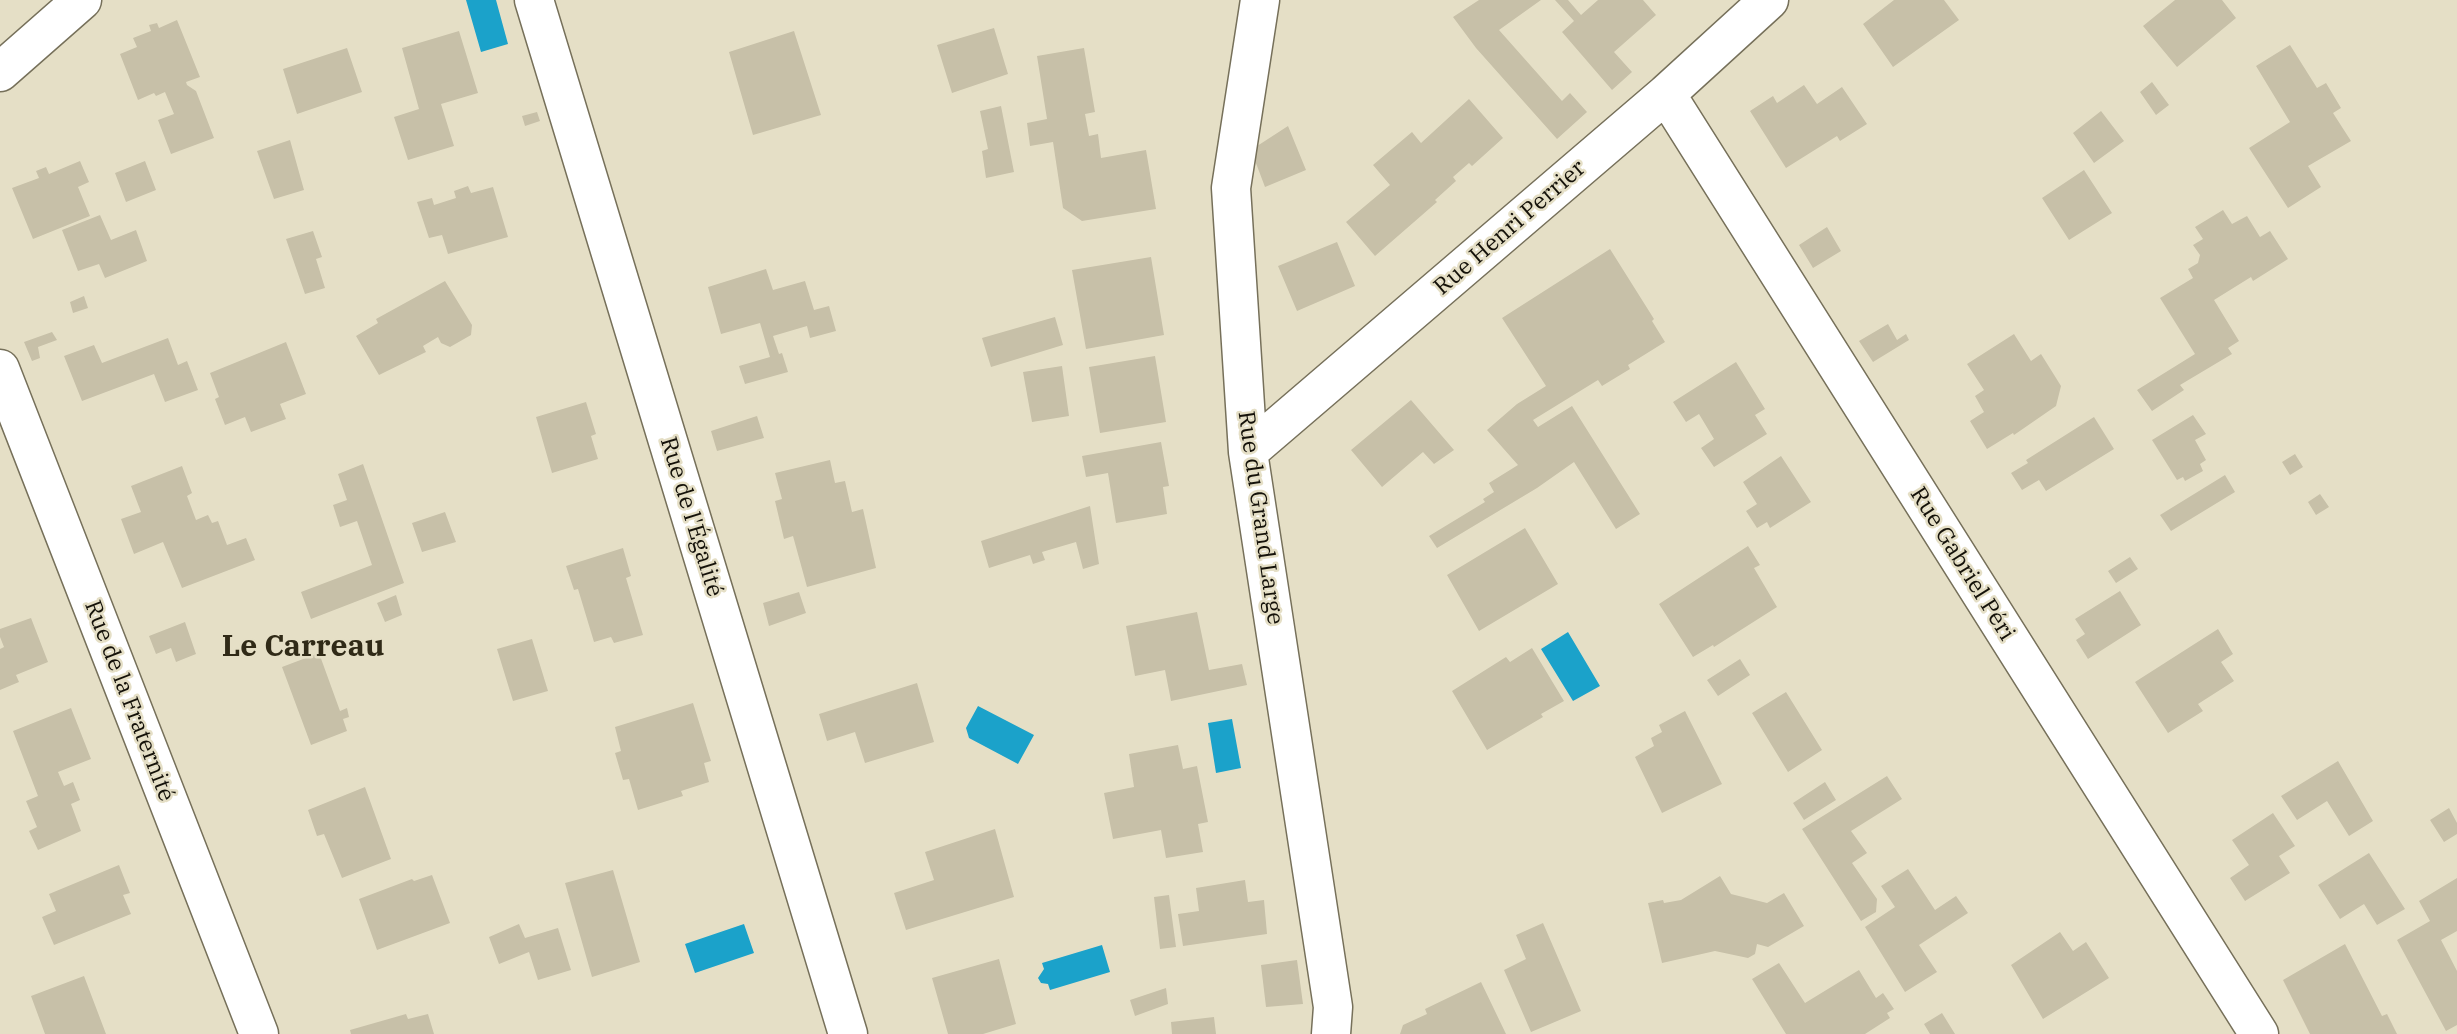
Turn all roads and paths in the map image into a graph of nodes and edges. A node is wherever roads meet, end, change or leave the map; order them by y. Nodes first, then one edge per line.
1 (82, 0) edge
2 (534, 0) edge
3 (1260, 0) edge
4 (1769, 0) edge
5 (0, 72) edge
6 (1666, 94) junction
7 (0, 369) edge
8 (1248, 452) junction
9 (259, 1034) edge
10 (848, 1034) edge
11 (1331, 1034) edge
12 (2259, 1034) edge

1 - 5 street
2 - 10 street, Rue de l'Égalité
3 - 8 street, Rue du Grand Large
4 - 6 street, Rue Henri Perrier
6 - 8 street, Rue Henri Perrier
6 - 12 street, Rue Gabriel Péri
7 - 9 street, Rue de la Fraternité
8 - 11 street, Rue du Grand Large

